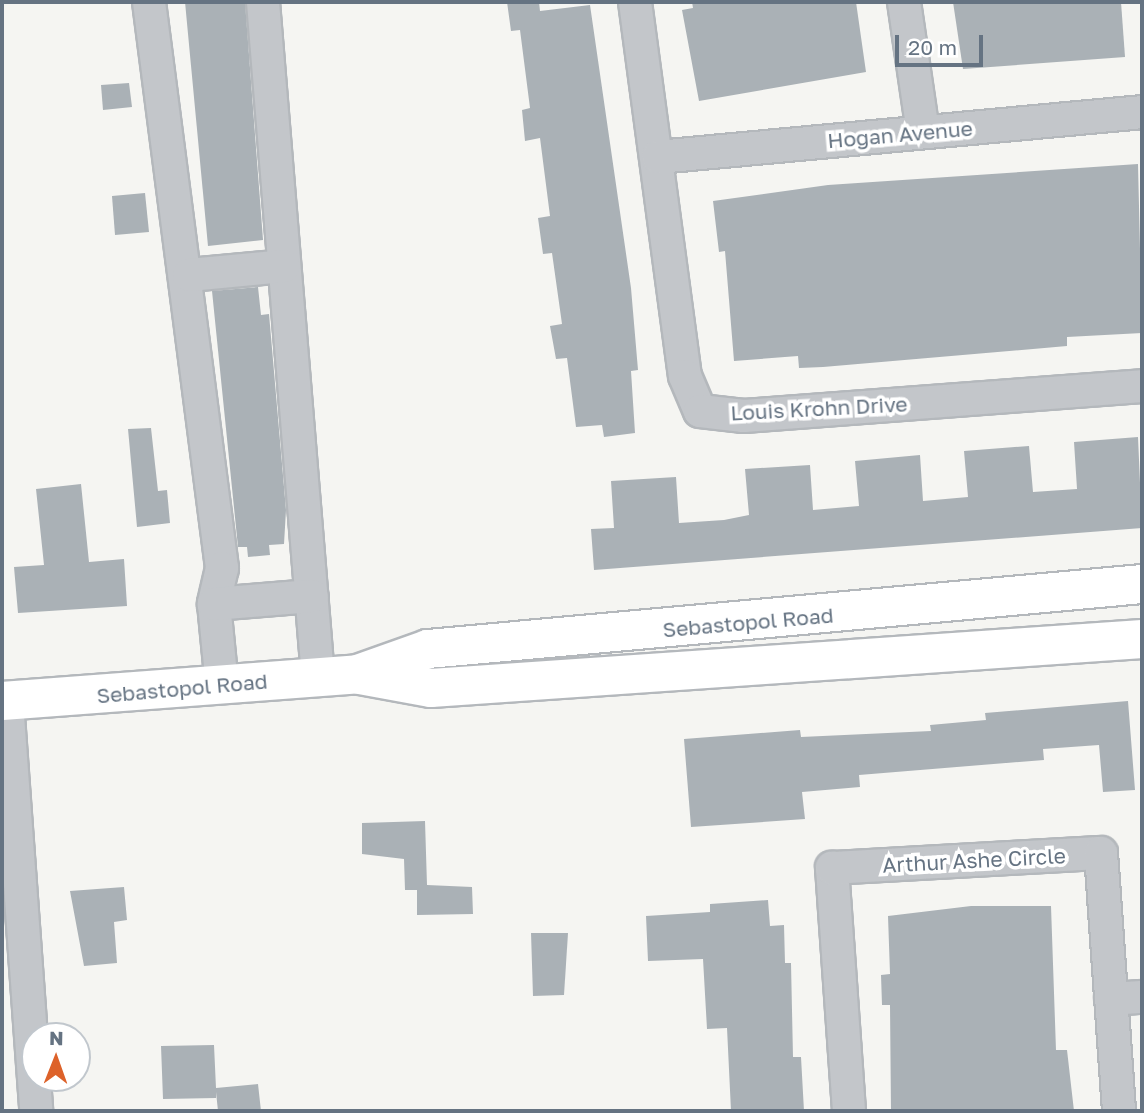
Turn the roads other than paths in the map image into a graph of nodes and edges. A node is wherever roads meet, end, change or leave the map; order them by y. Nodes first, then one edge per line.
1 (149, 2) edge
2 (262, 2) edge
3 (635, 2) edge
4 (904, 2) edge
5 (1142, 113) edge
6 (923, 132) junction
7 (657, 157) junction
8 (284, 266) junction
9 (189, 275) junction
10 (1142, 386) edge
11 (1142, 584) edge
12 (312, 596) junction
13 (214, 604) junction
14 (1142, 639) edge
15 (358, 674) junction
16 (318, 677) junction
17 (222, 685) junction
18 (3, 703) edge
19 (1142, 997) edge
20 (1111, 999) junction
21 (36, 1111) edge
22 (849, 1111) edge
23 (1119, 1111) edge

1 - 9 street
2 - 8 street
3 - 7 street, Louis Krohn Drive
4 - 6 street
5 - 6 street, Hogan Avenue
6 - 7 street, Hogan Avenue
7 - 10 street, Louis Krohn Drive
8 - 9 street
8 - 12 street
9 - 13 street
11 - 15 main road, Sebastopol Road
12 - 13 street
12 - 16 street
13 - 17 street
14 - 15 main road, Sebastopol Road
15 - 16 main road, Sebastopol Road
16 - 17 main road, Sebastopol Road
17 - 18 main road, Sebastopol Road
18 - 21 street
19 - 20 street
20 - 22 street, Arthur Ashe Circle
20 - 23 street, Arthur Ashe Circle

